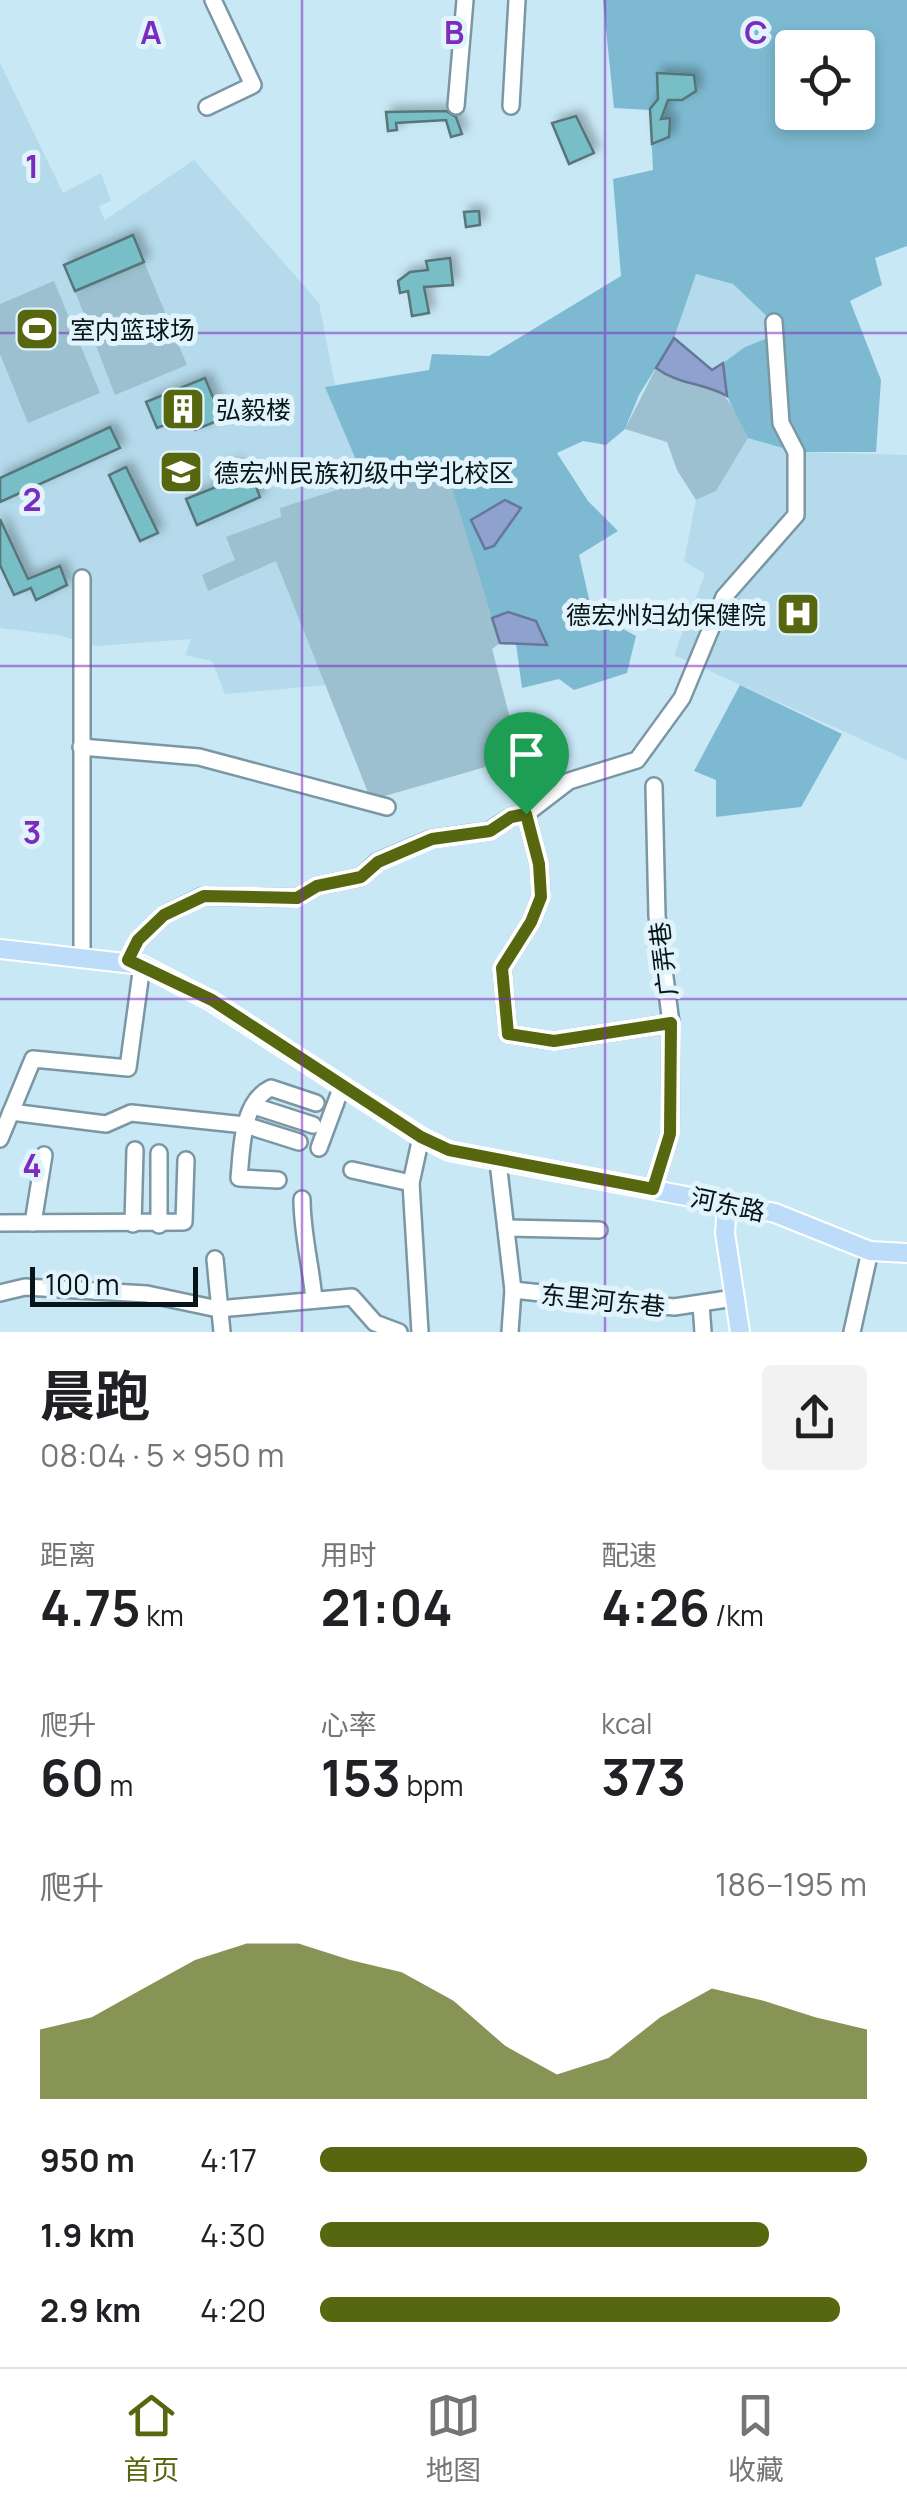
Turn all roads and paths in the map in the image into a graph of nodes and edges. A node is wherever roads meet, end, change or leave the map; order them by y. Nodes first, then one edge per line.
1 (212, 0) edge
2 (465, 0) edge
3 (517, 0) edge
4 (456, 106) dead end
5 (511, 106) dead end
6 (207, 107) dead end
7 (774, 322) dead end
8 (82, 578) dead end
9 (81, 747) junction
10 (654, 786) dead end
11 (387, 807) dead end
12 (526, 814) junction
13 (0, 950) edge
14 (82, 957) junction
15 (135, 963) junction
16 (671, 1023) junction
17 (342, 1086) junction
18 (316, 1103) dead end
19 (254, 1106) junction
20 (11, 1112) junction
21 (244, 1125) junction
22 (313, 1126) dead end
23 (421, 1137) junction
24 (0, 1140) edge
25 (300, 1142) dead end
26 (319, 1148) dead end
27 (135, 1150) dead end
28 (159, 1153) dead end
29 (44, 1155) dead end
30 (186, 1160) dead end
31 (498, 1162) junction
32 (352, 1170) dead end
33 (278, 1180) dead end
34 (411, 1183) junction
35 (653, 1189) junction
36 (302, 1200) dead end
37 (733, 1204) junction
38 (0, 1223) edge
39 (33, 1223) junction
40 (133, 1224) junction
41 (165, 1225) junction
42 (506, 1228) junction
43 (600, 1230) dead end
44 (870, 1251) junction
45 (907, 1254) edge
46 (215, 1259) dead end
47 (513, 1290) junction
48 (0, 1294) edge
49 (734, 1298) junction
50 (314, 1300) junction
51 (701, 1304) junction
52 (218, 1309) junction
53 (222, 1332) edge
54 (400, 1332) edge
55 (420, 1332) edge
56 (510, 1332) edge
57 (703, 1332) edge
58 (740, 1332) edge
59 (752, 1332) edge
60 (852, 1332) edge

1 - 6 street
2 - 4 street
3 - 5 street
7 - 12 street
8 - 9 street
9 - 11 street
9 - 14 street
10 - 16 street, 广弄巷
12 - 15 street
12 - 16 street
13 - 14 main road, 河东路
14 - 15 main road, 河东路
15 - 17 main road, 河东路
15 - 20 street
16 - 35 street, 广弄巷
17 - 23 main road, 河东路
17 - 26 street
18 - 19 street
19 - 21 street
19 - 22 street
20 - 21 street
20 - 24 street
21 - 25 street
21 - 33 street
23 - 31 main road, 河东路
23 - 34 street
27 - 40 street
28 - 41 street
29 - 39 street
30 - 41 street
31 - 35 main road, 河东路
31 - 42 street
32 - 34 street
34 - 55 street
35 - 37 main road, 河东路
36 - 50 street
37 - 44 main road, 河东路
37 - 49 main road
37 - 59 main road
38 - 39 street
39 - 40 street
40 - 41 street
42 - 43 street
42 - 47 street
44 - 45 main road, 河东路
44 - 60 street
46 - 52 street
47 - 51 street, 东里河东巷
47 - 56 street, 东里河东巷
48 - 52 street
49 - 51 street, 东里河东巷
49 - 58 main road
50 - 52 street
50 - 54 street
51 - 57 street
52 - 53 street

